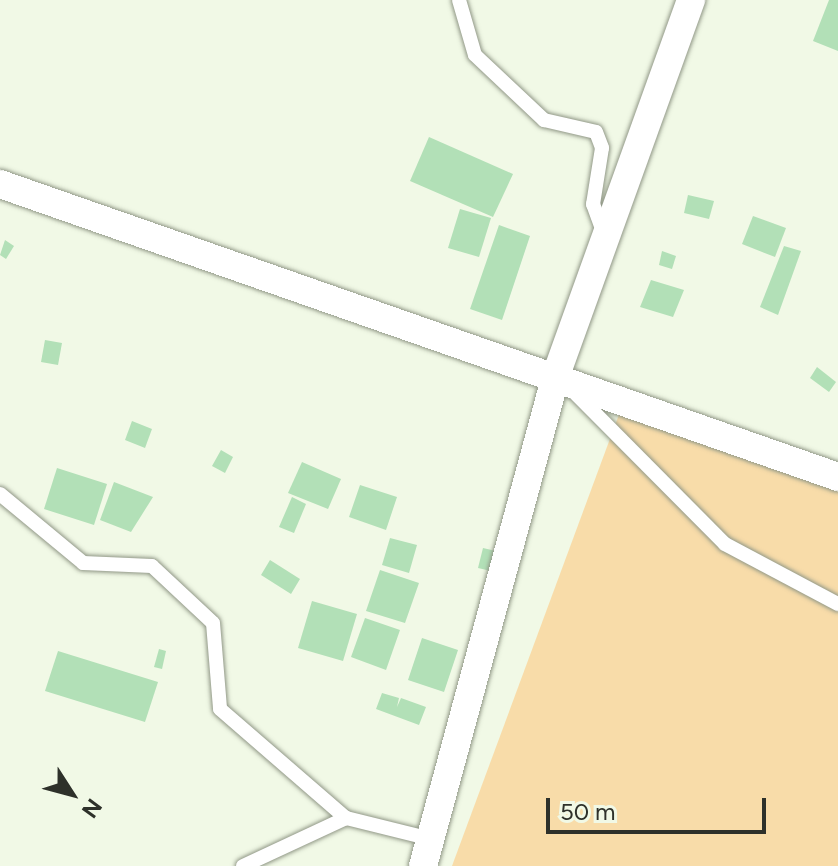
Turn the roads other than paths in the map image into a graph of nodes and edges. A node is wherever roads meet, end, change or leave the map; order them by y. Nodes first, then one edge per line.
1 (459, 0) edge
2 (691, 0) edge
3 (0, 184) edge
4 (605, 239) junction
5 (556, 375) junction
6 (838, 477) edge
7 (0, 494) edge
8 (838, 604) edge
9 (346, 818) junction
10 (427, 852) edge
11 (243, 866) edge

1 - 4 lane
2 - 4 street
3 - 5 street
4 - 5 street
5 - 6 street
5 - 8 lane
5 - 10 street
7 - 9 lane
9 - 10 lane
9 - 11 lane

